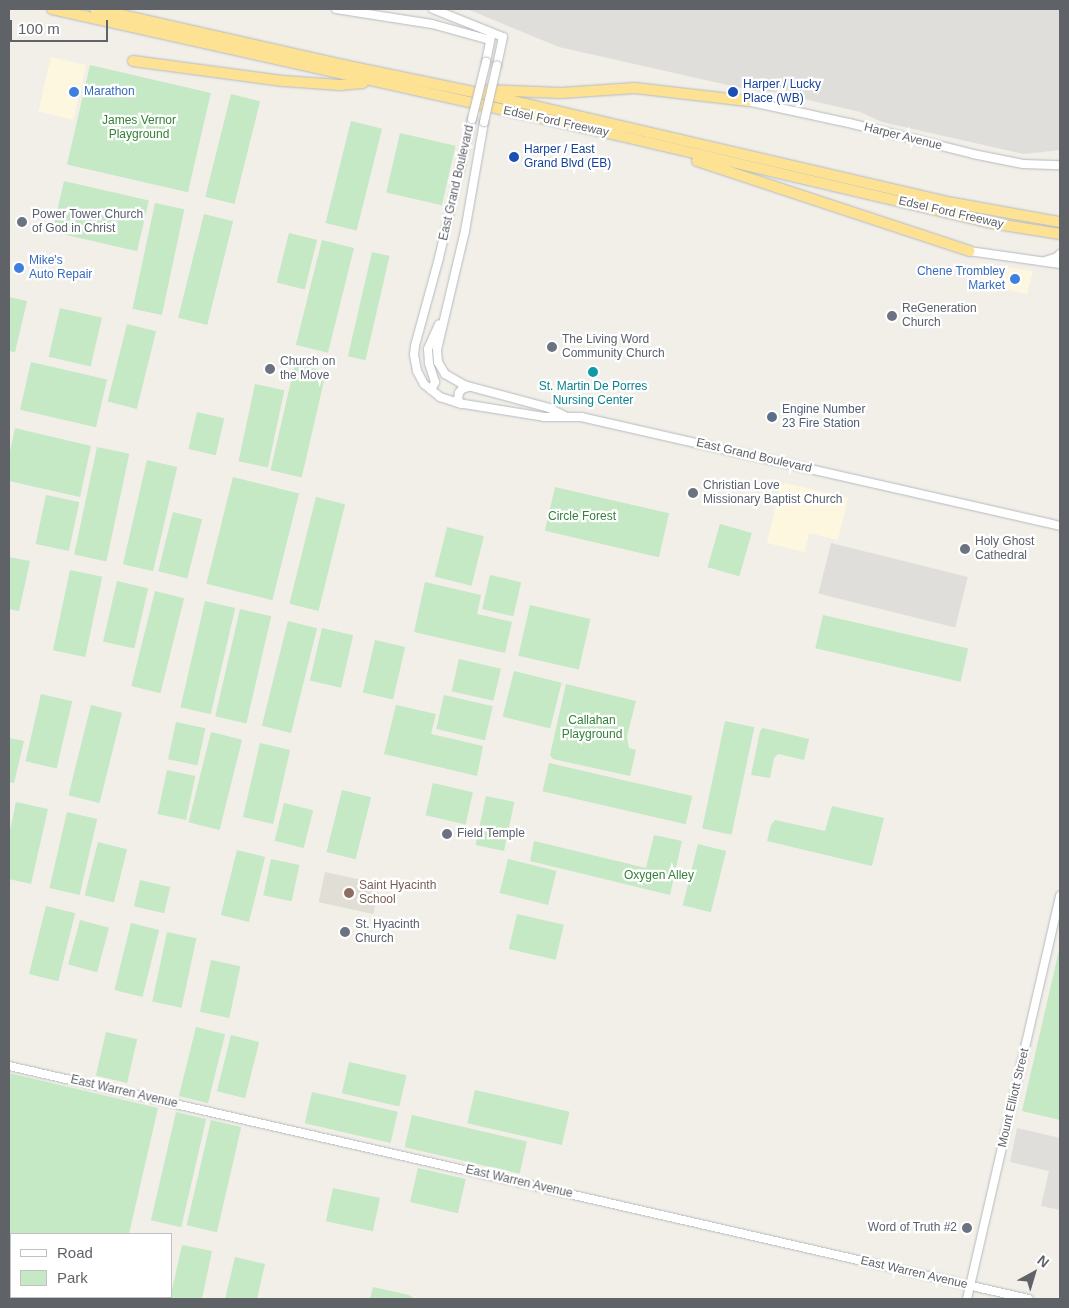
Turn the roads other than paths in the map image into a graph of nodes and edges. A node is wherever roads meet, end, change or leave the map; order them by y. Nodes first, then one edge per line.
1 (52, 9) edge
2 (95, 9) edge
3 (336, 9) edge
4 (433, 9) edge
5 (491, 36) junction
6 (133, 61) dead end
7 (376, 82) junction
8 (460, 90) junction
9 (747, 101) joint
10 (621, 136) junction
11 (1060, 166) edge
12 (1060, 222) edge
13 (1060, 234) edge
14 (969, 251) joint
15 (1060, 254) edge
16 (1042, 262) junction
17 (1060, 264) edge
18 (445, 308) junction
19 (468, 387) junction
20 (431, 390) junction
21 (461, 404) junction
22 (565, 416) junction
23 (1060, 526) edge
24 (1060, 896) edge
25 (9, 1066) edge
26 (970, 1286) junction
27 (967, 1299) edge
28 (1029, 1299) edge

1 - 7 highway, Edsel Ford Freeway
2 - 8 highway, Edsel Ford Freeway
3 - 5 main road
4 - 5 main road
5 - 18 main road, East Grand Boulevard, bridge
5 - 20 main road, East Grand Boulevard, bridge
6 - 7 highway
7 - 10 highway, Edsel Ford Freeway
8 - 9 highway
8 - 12 highway, Edsel Ford Freeway
9 - 11 main road, Harper Avenue
10 - 13 highway, Edsel Ford Freeway
10 - 14 highway
14 - 16 main road
15 - 16 main road
16 - 17 main road
18 - 19 main road, East Grand Boulevard
18 - 20 main road
19 - 21 main road
19 - 22 main road, East Grand Boulevard
20 - 21 main road, East Grand Boulevard
21 - 22 main road, East Grand Boulevard
22 - 23 main road, East Grand Boulevard
24 - 26 main road, Mount Elliott Street
25 - 26 main road, East Warren Avenue
26 - 27 main road, Mount Elliott Street
26 - 28 main road, East Warren Avenue

